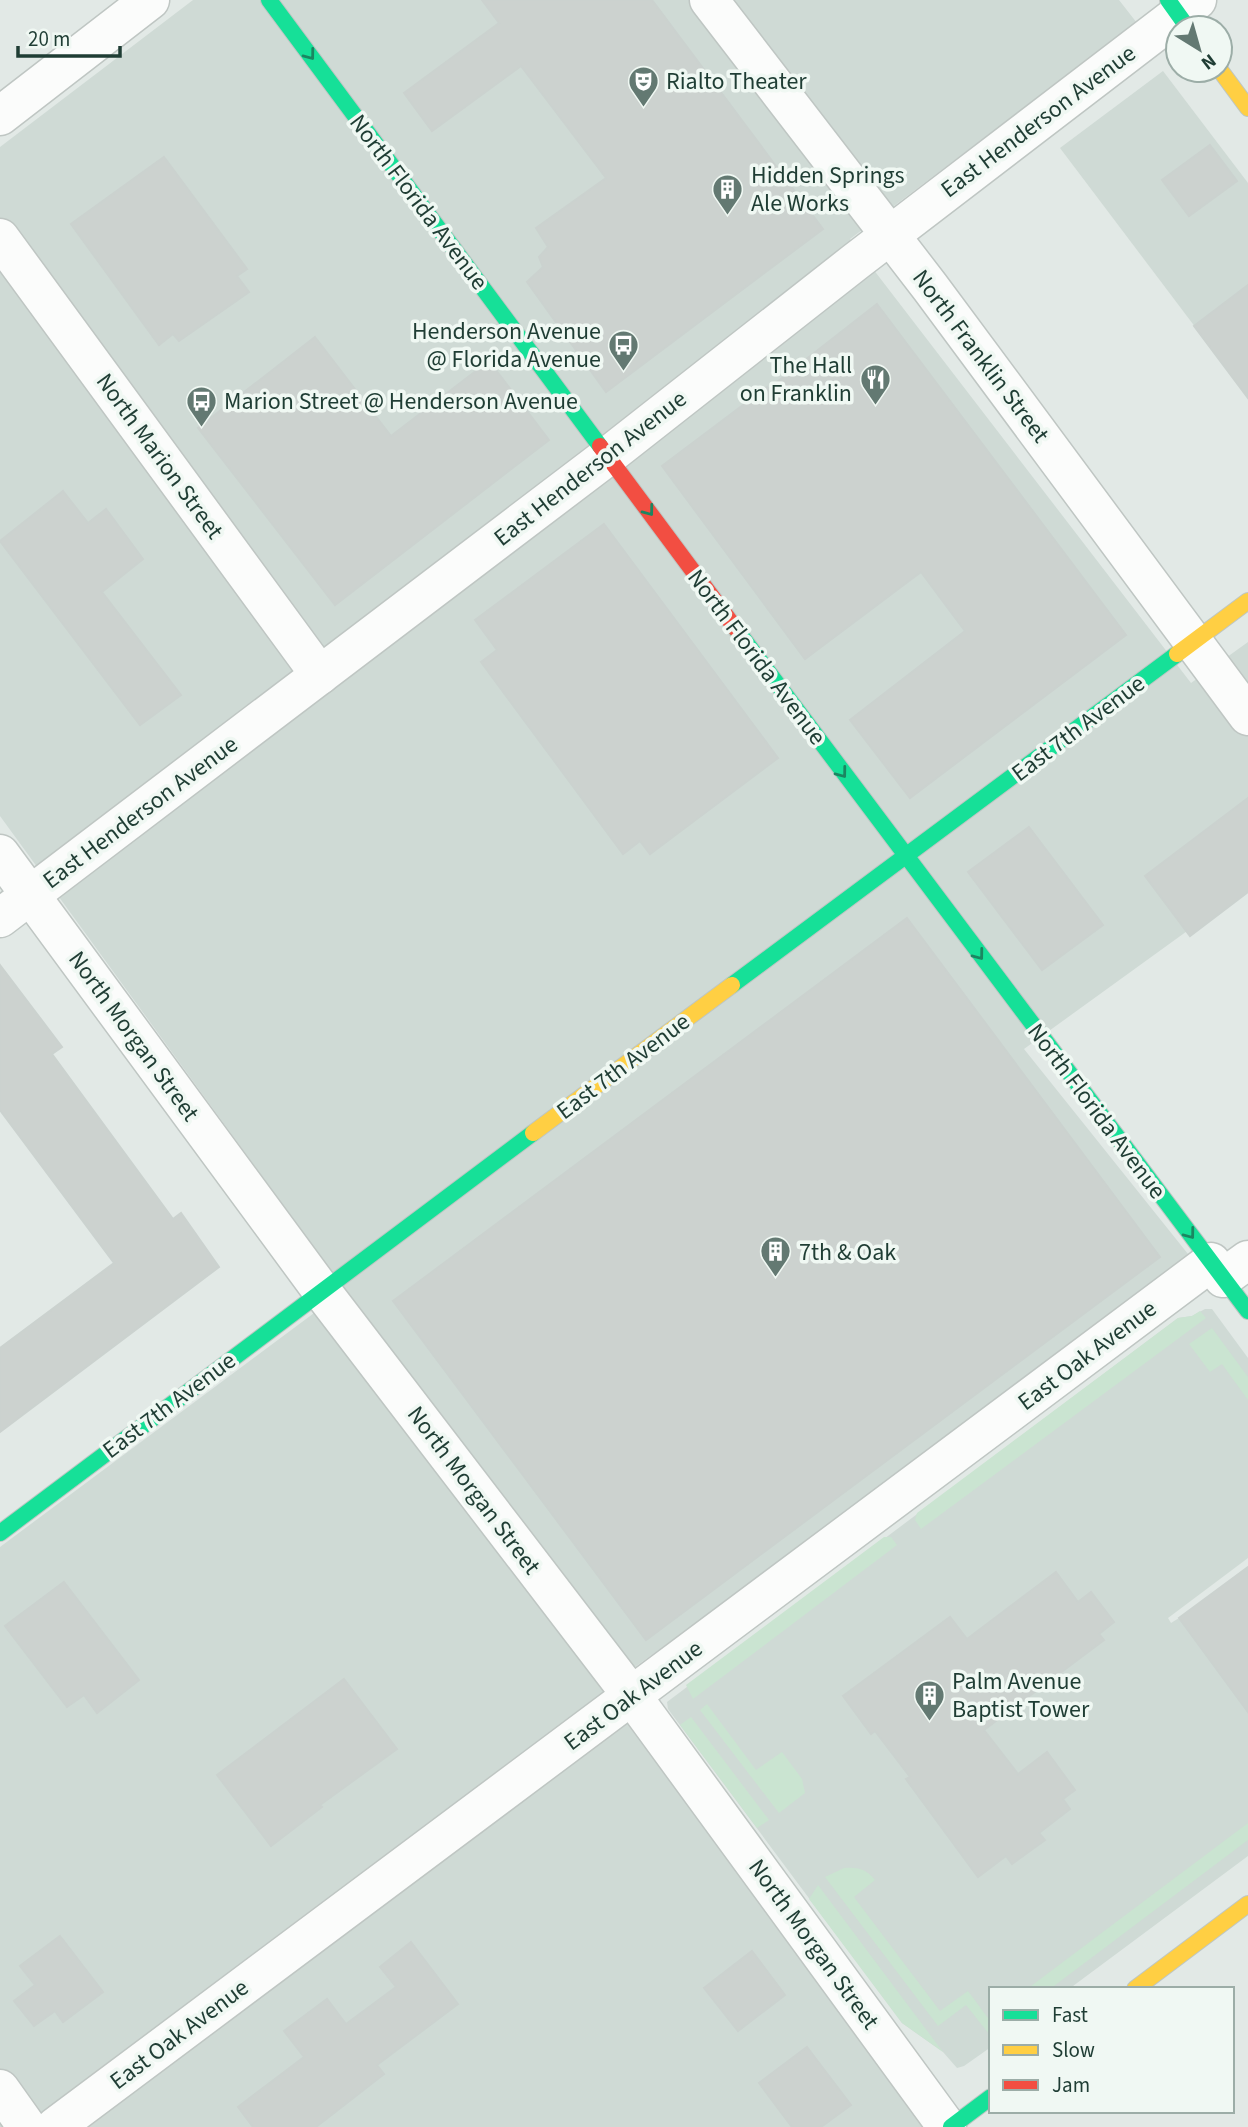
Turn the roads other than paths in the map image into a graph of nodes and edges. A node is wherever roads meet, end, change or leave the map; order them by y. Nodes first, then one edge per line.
1 (149, 0) edge
2 (269, 0) edge
3 (709, 0) edge
4 (1183, 11) edge
5 (1230, 84) edge
6 (1248, 108) edge
7 (0, 116) edge
8 (889, 235) junction
9 (0, 238) edge
10 (608, 456) junction
11 (1248, 601) edge
12 (1194, 642) junction
13 (320, 675) junction
14 (1248, 716) edge
15 (0, 854) edge
16 (905, 857) junction
17 (31, 895) junction
18 (0, 918) edge
19 (1227, 1267) edge
20 (321, 1290) junction
21 (1248, 1311) edge
22 (0, 1533) edge
23 (632, 1696) junction
24 (1248, 1904) edge
25 (1138, 1987) edge
26 (0, 2089) edge
27 (989, 2098) edge
28 (27, 2127) edge
29 (55, 2127) edge
30 (949, 2127) edge

1 - 7 street
2 -> 10 street, North Florida Avenue
3 - 8 street, North Franklin Street
4 - 8 street, East Henderson Avenue
5 - 6 street
8 - 10 street, East Henderson Avenue
8 - 12 street, North Franklin Street
9 - 13 street, North Marion Street
10 - 13 street, East Henderson Avenue
10 -> 16 street, North Florida Avenue
11 - 12 street, East 7th Avenue
12 - 14 street, North Franklin Street
12 - 16 street, East 7th Avenue
13 - 17 street, East Henderson Avenue
15 - 17 street, North Morgan Street
16 -> 19 street, North Florida Avenue
16 - 20 street, East 7th Avenue
17 - 18 street, East Henderson Avenue
17 - 20 street, North Morgan Street
19 - 21 street, North Florida Avenue
19 - 23 street, East Oak Avenue
20 - 22 street, East 7th Avenue
20 - 23 street, North Morgan Street
23 - 29 street, East Oak Avenue
23 - 30 street, North Morgan Street
24 - 25 street
26 - 28 street
27 - 30 street

